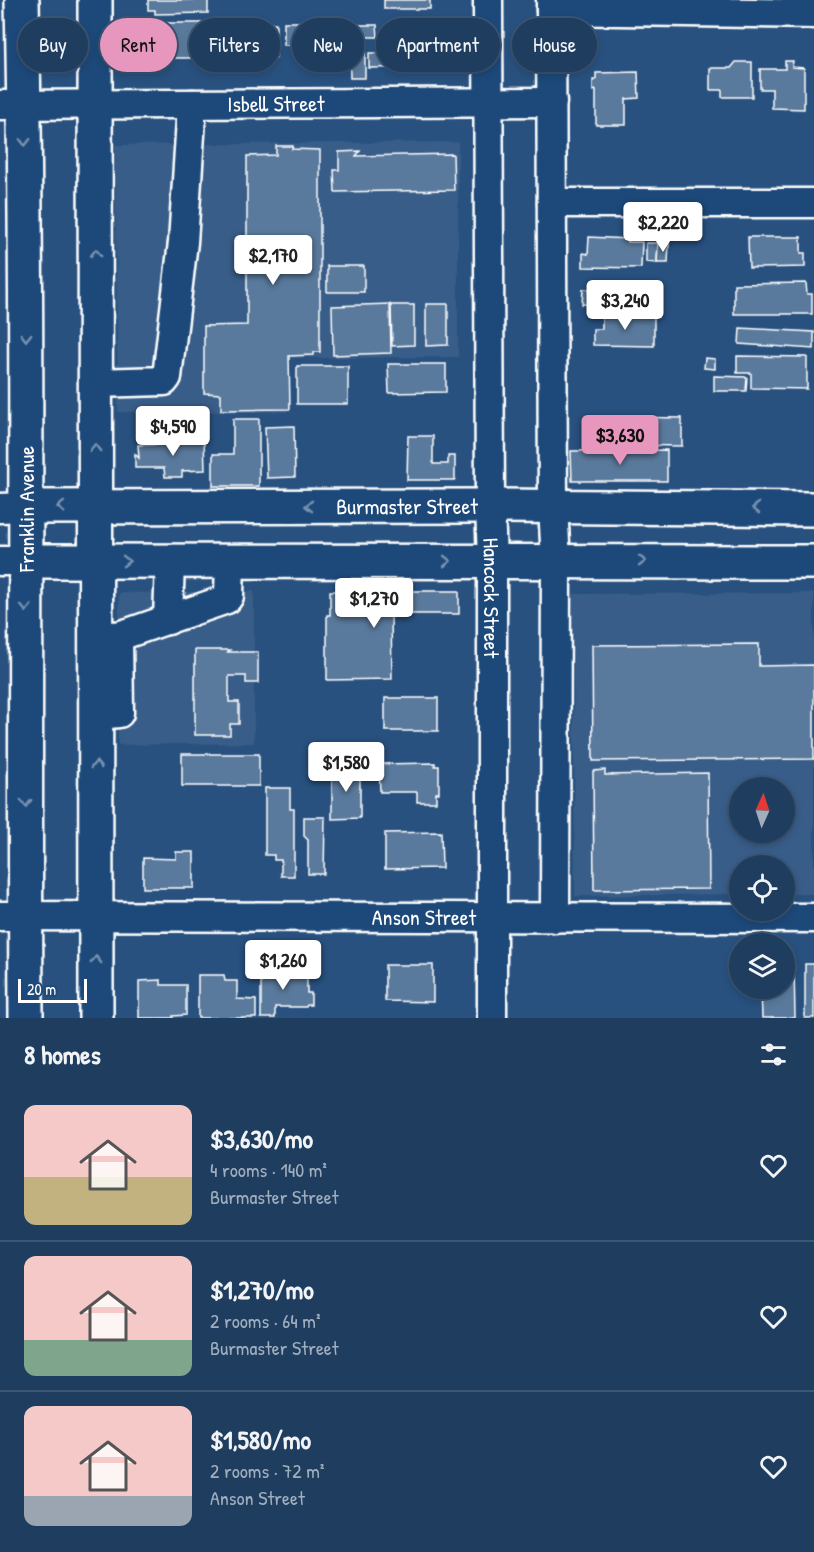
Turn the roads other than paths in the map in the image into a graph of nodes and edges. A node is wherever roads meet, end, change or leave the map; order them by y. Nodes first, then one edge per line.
1 (22, 0) edge
2 (95, 0) edge
3 (488, 0) edge
4 (551, 5) edge
5 (814, 14) edge
6 (552, 102) junction
7 (488, 103) junction
8 (192, 104) junction
9 (12, 105) edge
10 (96, 105) junction
11 (552, 203) junction
12 (814, 203) edge
13 (95, 383) junction
14 (490, 506) junction
15 (554, 506) junction
16 (95, 507) junction
17 (13, 508) edge
18 (814, 509) edge
19 (13, 561) edge
20 (95, 561) junction
21 (170, 561) junction
22 (230, 561) junction
23 (492, 561) junction
24 (556, 561) junction
25 (814, 562) edge
26 (168, 620) junction
27 (107, 635) junction
28 (13, 916) edge
29 (97, 916) junction
30 (491, 918) junction
31 (555, 918) junction
32 (814, 918) edge
33 (26, 1018) edge
34 (96, 1018) edge
35 (492, 1018) edge

1 - 9 main road, Franklin Avenue
2 - 10 main road
3 - 7 street, Hancock Street
4 - 5 street
4 - 6 street
6 - 7 street, Isbell Street
6 - 11 street
7 - 8 street, Isbell Street
7 - 14 street, Hancock Street
8 - 10 street, Isbell Street
8 - 13 street
9 - 10 street, Isbell Street
9 -> 17 main road, Franklin Avenue
13 -> 10 main road
11 - 12 street
11 - 15 street
16 -> 13 main road
14 - 15 main road, Burmaster Street
14 -> 16 main road, Burmaster Street
14 - 23 street, Hancock Street
18 -> 15 main road, Burmaster Street
15 - 24 street
16 -> 17 main road, Burmaster Street
16 - 20 main road
17 - 19 main road, Franklin Avenue
19 - 20 main road
19 -> 28 main road, Franklin Avenue
20 -> 21 main road
20 - 27 main road
21 - 22 main road
21 - 26 street
22 -> 23 main road
22 - 26 street
23 - 24 main road
23 - 30 street, Hancock Street
24 -> 25 main road
24 - 31 street
26 - 27 street
29 -> 27 main road
28 - 29 street, Anson Street
28 - 33 main road, Franklin Avenue
29 - 30 street, Anson Street
34 -> 29 main road
30 - 31 street, Anson Street
30 - 35 street, Hancock Street
31 - 32 street, Anson Street

